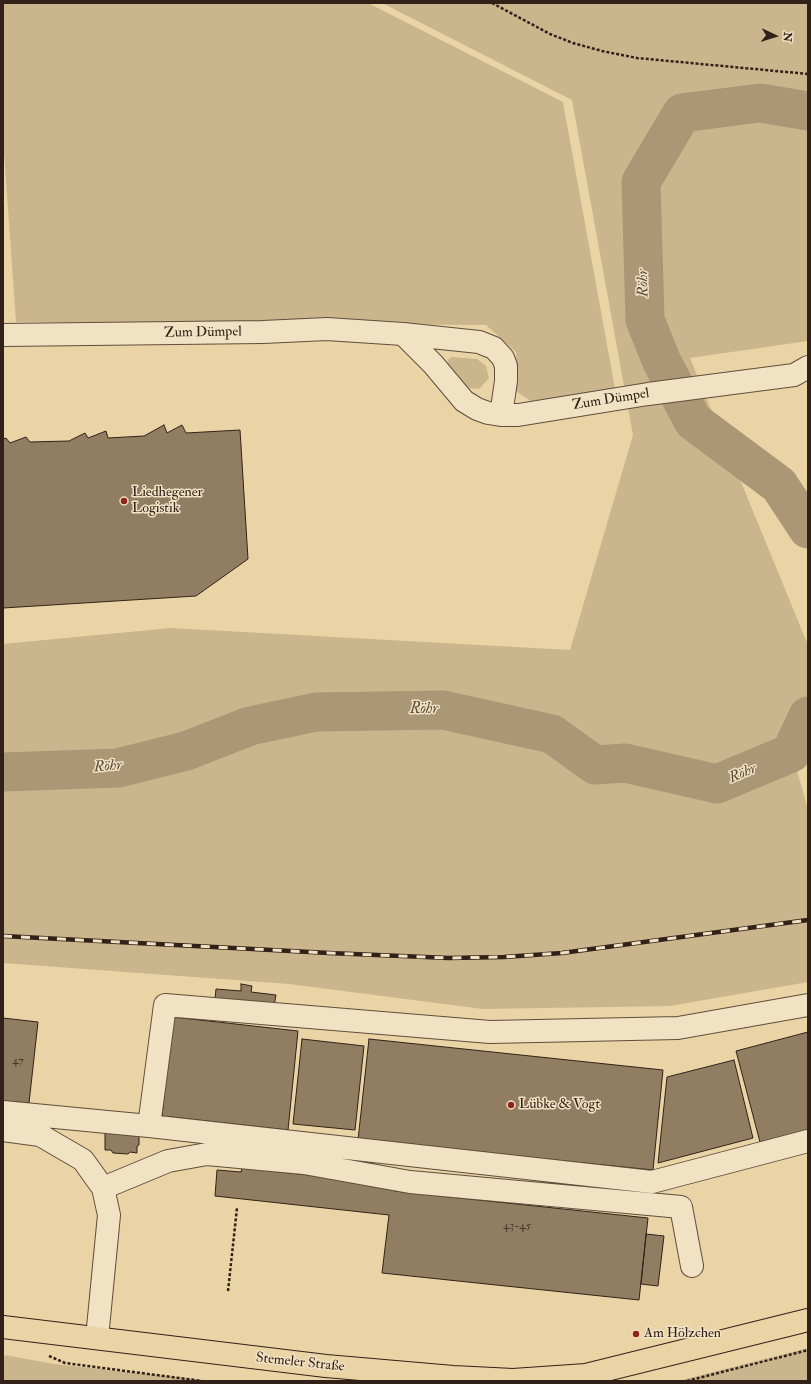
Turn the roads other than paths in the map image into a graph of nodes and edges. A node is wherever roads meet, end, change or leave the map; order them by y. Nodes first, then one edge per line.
1 (403, 334) junction
2 (3, 335) edge
3 (808, 367) edge
4 (501, 415) junction
5 (808, 1005) edge
6 (3, 1112) edge
7 (149, 1126) junction
8 (3, 1130) edge
9 (808, 1141) edge
10 (103, 1188) junction
11 (692, 1266) dead end
12 (808, 1320) edge
13 (3, 1327) edge
14 (97, 1338) junction

1 - 2 street, Zum Dümpel
1 - 4 street, Zum Dümpel
1 - 4 street, Zum Dümpel
3 - 4 street, Zum Dümpel
5 - 7 street
6 - 7 street
7 - 9 street
8 - 10 street
10 - 11 street
10 - 14 street
12 - 14 main road, Stemeler Straße
13 - 14 main road, Stemeler Straße

